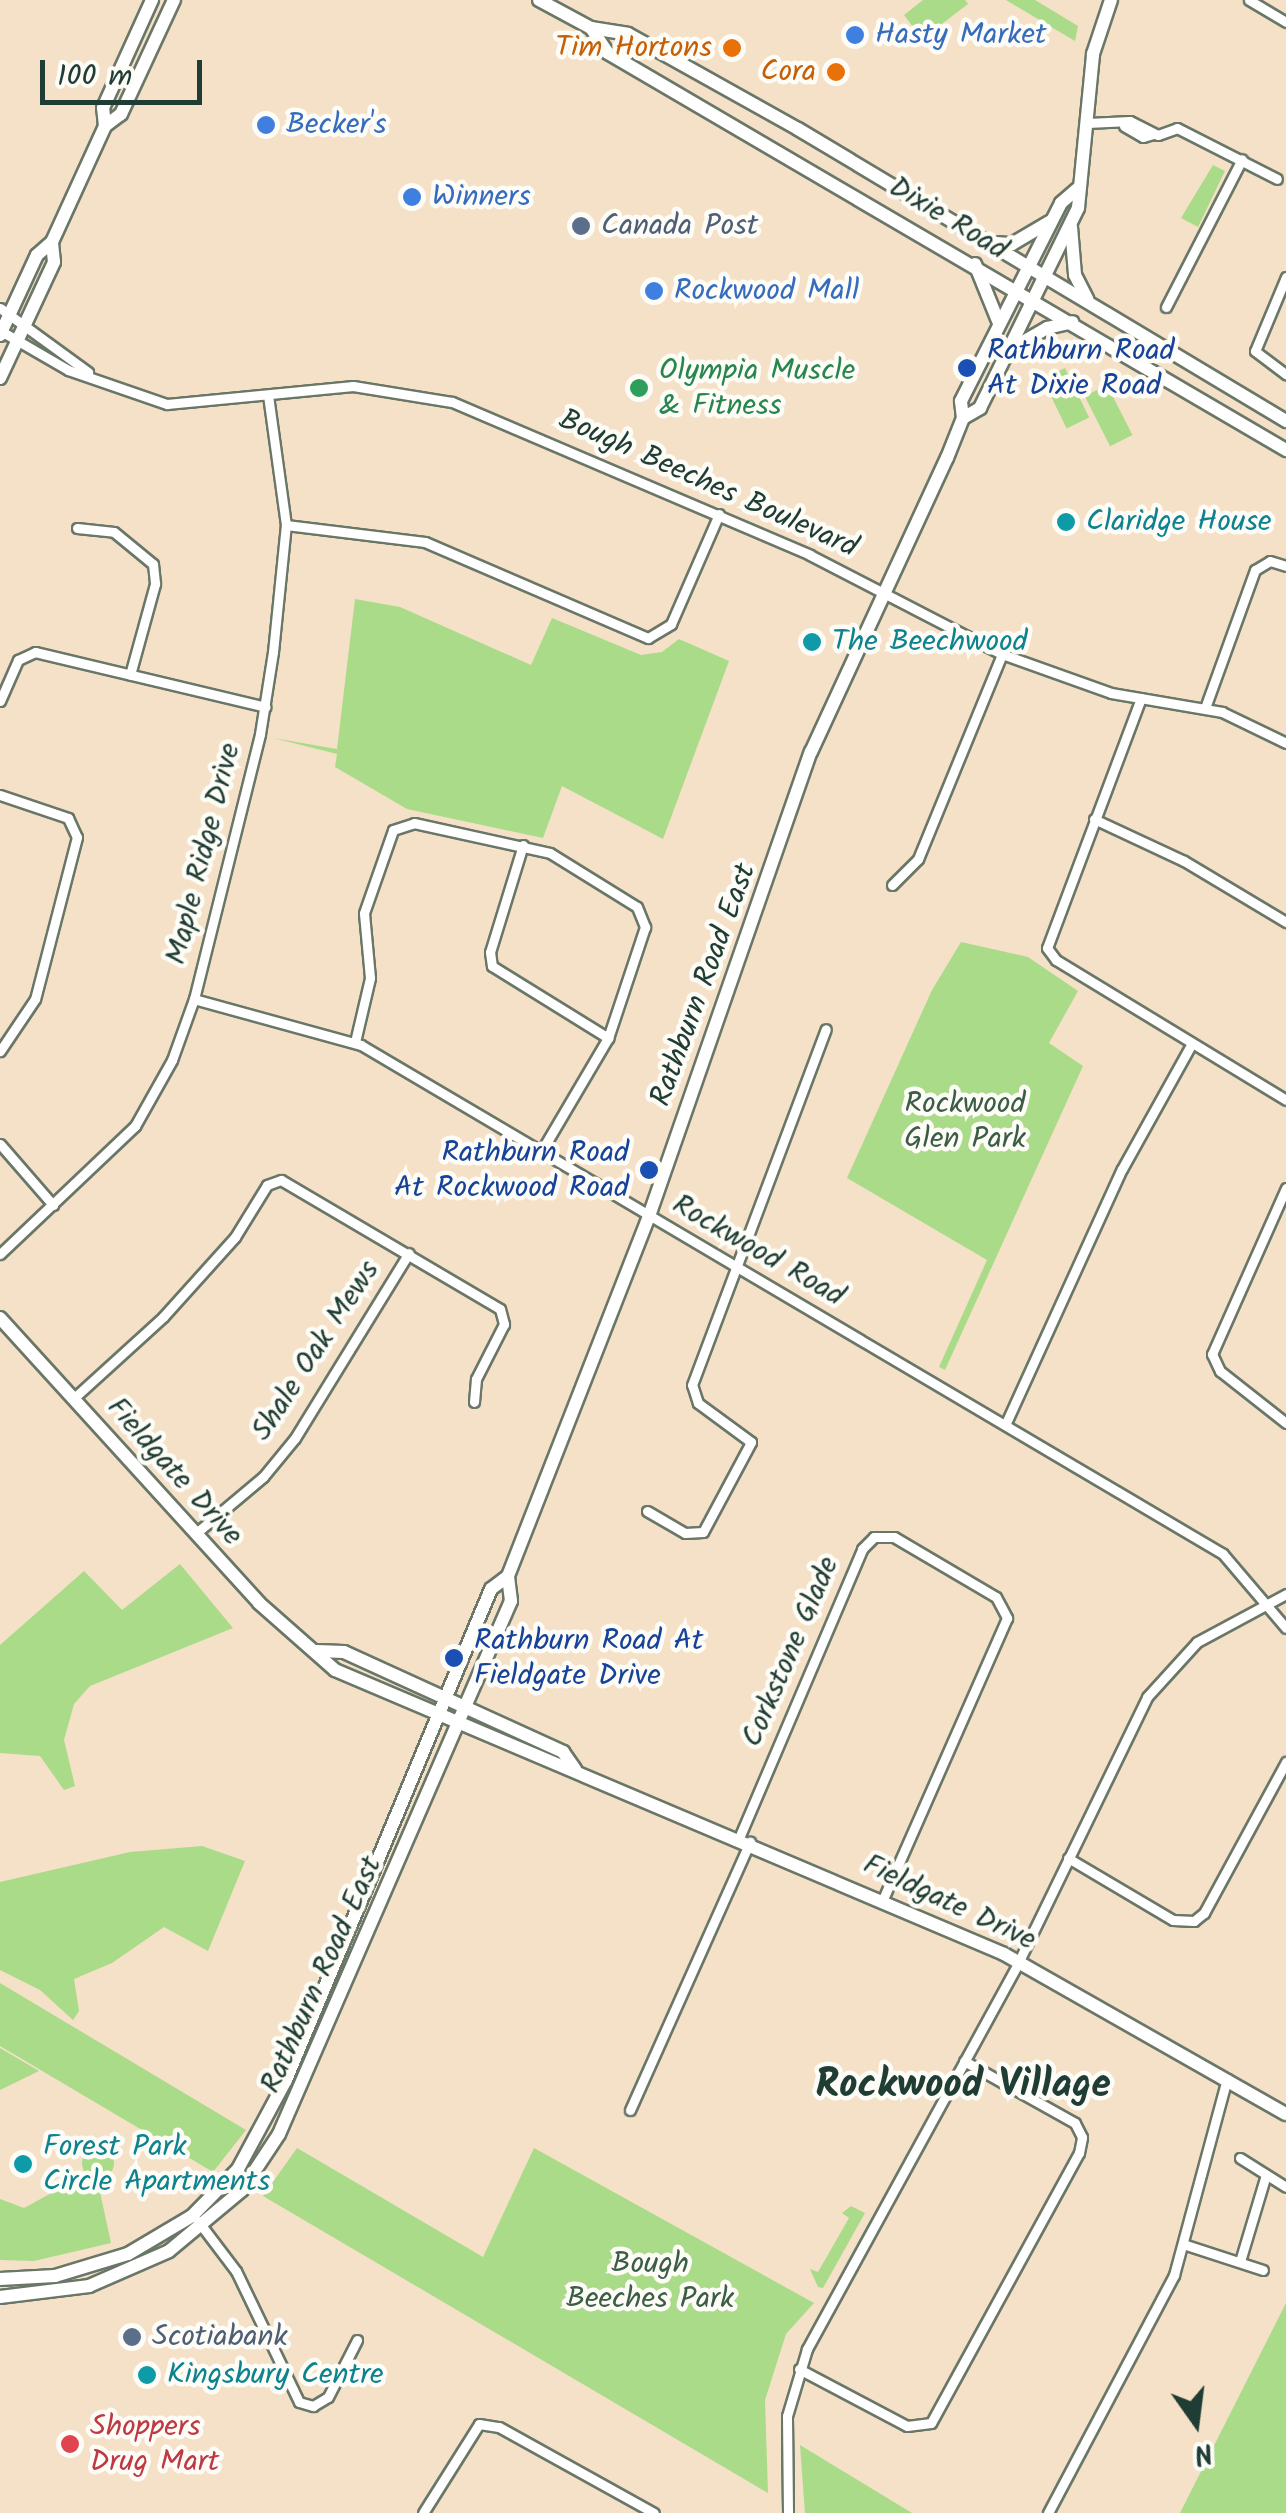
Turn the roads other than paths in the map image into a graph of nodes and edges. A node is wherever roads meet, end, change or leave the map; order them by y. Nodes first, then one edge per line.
1 (152, 0) edge
2 (174, 0) edge
3 (539, 0) edge
4 (1111, 0) edge
5 (1248, 0) edge
6 (1286, 22) edge
7 (591, 28) junction
8 (1088, 123) junction
9 (105, 126) junction
10 (1242, 159) junction
11 (1277, 180) dead end
12 (1077, 189) junction
13 (1054, 218) junction
14 (1070, 224) junction
15 (52, 242) junction
16 (988, 242) junction
17 (975, 264) junction
18 (1028, 267) junction
19 (1045, 277) junction
20 (1286, 278) edge
21 (1016, 290) junction
22 (1034, 300) junction
23 (1088, 300) junction
24 (1166, 308) dead end
25 (4, 312) edge
26 (1072, 322) junction
27 (24, 326) junction
28 (996, 329) junction
29 (0, 332) edge
30 (17, 341) junction
31 (1010, 350) junction
32 (90, 374) junction
33 (1286, 374) edge
34 (0, 378) edge
35 (268, 396) junction
36 (963, 418) junction
37 (1286, 421) edge
38 (1286, 450) edge
39 (719, 514) junction
40 (286, 525) junction
41 (77, 528) dead end
42 (1286, 566) edge
43 (888, 591) junction
44 (1002, 654) junction
45 (130, 674) junction
46 (1141, 698) junction
47 (0, 701) edge
48 (266, 707) junction
49 (1205, 708) junction
50 (1286, 743) edge
51 (0, 795) edge
52 (1094, 819) junction
53 (523, 845) junction
54 (892, 885) dead end
55 (1286, 922) edge
56 (194, 999) junction
57 (826, 1029) dead end
58 (608, 1038) junction
59 (355, 1042) junction
60 (1192, 1043) junction
61 (0, 1050) edge
62 (1286, 1100) edge
63 (0, 1144) edge
64 (542, 1150) junction
65 (1286, 1188) edge
66 (53, 1204) junction
67 (649, 1216) junction
68 (408, 1253) junction
69 (0, 1254) edge
70 (736, 1269) junction
71 (0, 1318) edge
72 (74, 1398) junction
73 (474, 1402) dead end
74 (1006, 1423) junction
75 (1286, 1423) edge
76 (647, 1511) dead end
77 (195, 1534) junction
78 (508, 1576) junction
79 (1286, 1594) edge
80 (1268, 1602) junction
81 (1286, 1628) edge
82 (318, 1651) junction
83 (443, 1697) junction
84 (466, 1708) junction
85 (435, 1715) junction
86 (458, 1725) junction
87 (1286, 1762) edge
88 (575, 1769) junction
89 (744, 1840) junction
90 (1068, 1858) junction
91 (883, 1899) junction
92 (1019, 1962) junction
93 (964, 2062) junction
94 (1228, 2079) junction
95 (630, 2110) dead end
96 (1286, 2114) edge
97 (1240, 2158) dead end
98 (1266, 2178) junction
99 (1286, 2187) edge
100 (192, 2216) junction
101 (203, 2227) junction
102 (1182, 2244) junction
103 (1241, 2258) junction
104 (1263, 2270) dead end
105 (0, 2279) edge
106 (0, 2297) edge
107 (357, 2340) dead end
108 (799, 2369) junction
109 (423, 2513) edge
110 (654, 2513) edge
111 (788, 2513) edge
112 (1048, 2513) edge

1 - 9 street
2 - 9 street
3 - 7 street, Dixie Road
4 - 8 street, Rathburn Road East
5 - 6 street
7 - 16 street, Dixie Road
7 - 17 street, Dixie Road
8 - 10 street
8 - 12 street, Rathburn Road East
9 - 15 street
10 - 11 street
10 - 24 street
12 - 13 street, Rathburn Road East
12 - 14 street, Rathburn Road East
13 - 16 street
13 - 18 street, Rathburn Road East
14 - 19 street, Rathburn Road East
14 - 23 street
15 - 25 street
15 - 27 street
16 - 18 street, Dixie Road
17 - 21 street, Dixie Road
17 - 28 street
18 - 19 street, Dixie Road
18 - 21 street, Rathburn Road East
19 - 22 street, Rathburn Road East
19 - 23 street, Dixie Road
20 - 33 street
21 - 22 street, Dixie Road
21 - 28 street, Rathburn Road East
22 - 26 street, Dixie Road
22 - 31 street, Rathburn Road East
23 - 37 street, Dixie Road
25 - 27 street, Bough Beeches Boulevard
25 - 29 street
26 - 31 street
26 - 38 street, Dixie Road
27 - 30 street
27 - 32 street, Bough Beeches Boulevard
28 - 36 street, Rathburn Road East
29 - 30 street, Bough Beeches Boulevard
30 - 32 street, Bough Beeches Boulevard
30 - 34 street
31 - 36 street, Rathburn Road East
32 - 35 street, Bough Beeches Boulevard
35 - 39 street, Bough Beeches Boulevard
35 - 40 street, Maple Ridge Drive
36 - 43 street, Rathburn Road East
39 - 40 street
39 - 43 street, Bough Beeches Boulevard
40 - 48 street, Maple Ridge Drive
41 - 45 street
42 - 49 street
43 - 44 street, Bough Beeches Boulevard
43 - 67 street, Rathburn Road East
44 - 46 street, Bough Beeches Boulevard
44 - 54 street
45 - 47 street
45 - 48 street
46 - 49 street, Bough Beeches Boulevard
46 - 52 street
48 - 56 street, Maple Ridge Drive
49 - 50 street, Bough Beeches Boulevard
51 - 61 street
52 - 55 street
52 - 60 street
53 - 58 street
53 - 58 street
53 - 59 street
56 - 59 street, Rockwood Road
56 - 66 street, Maple Ridge Drive
57 - 70 street
58 - 64 street
59 - 64 street, Rockwood Road
60 - 62 street
60 - 74 street
63 - 66 street
64 - 67 street, Rockwood Road
65 - 75 street
66 - 69 street, Maple Ridge Drive
67 - 70 street, Rockwood Road
67 - 78 street, Rathburn Road East
68 - 72 street, Shale Oak Mews
68 - 73 street
68 - 77 street, Shale Oak Mews
70 - 74 street, Rockwood Road
70 - 76 street
71 - 72 street, Fieldgate Drive
72 - 77 street, Fieldgate Drive
74 - 80 street, Rockwood Road
77 - 82 street, Fieldgate Drive
78 - 83 street, Rathburn Road East
78 - 84 street, Rathburn Road East
79 - 80 street
80 - 81 street, Rockwood Road
80 - 90 street
82 - 83 street, Fieldgate Drive
82 - 85 street, Fieldgate Drive
83 - 84 street, Fieldgate Drive
83 - 85 street, Rathburn Road East
84 - 86 street, Rathburn Road East
84 - 88 street, Fieldgate Drive
85 - 86 street, Fieldgate Drive
85 - 100 street, Rathburn Road East
86 - 88 street, Fieldgate Drive
86 - 101 street, Rathburn Road East
87 - 90 street
88 - 89 street, Fieldgate Drive
89 - 91 street, Fieldgate Drive
89 - 91 street, Corkstone Glade
89 - 95 street
90 - 92 street
91 - 92 street, Fieldgate Drive
92 - 93 street
92 - 94 street, Fieldgate Drive
93 - 108 street
93 - 108 street
94 - 96 street, Fieldgate Drive
94 - 102 street
97 - 98 street
98 - 99 street
98 - 103 street
100 - 101 street
100 - 105 street, Rathburn Road East
101 - 106 street, Rathburn Road East
101 - 107 street
102 - 103 street
102 - 112 street
103 - 104 street
108 - 111 street
109 - 110 street

